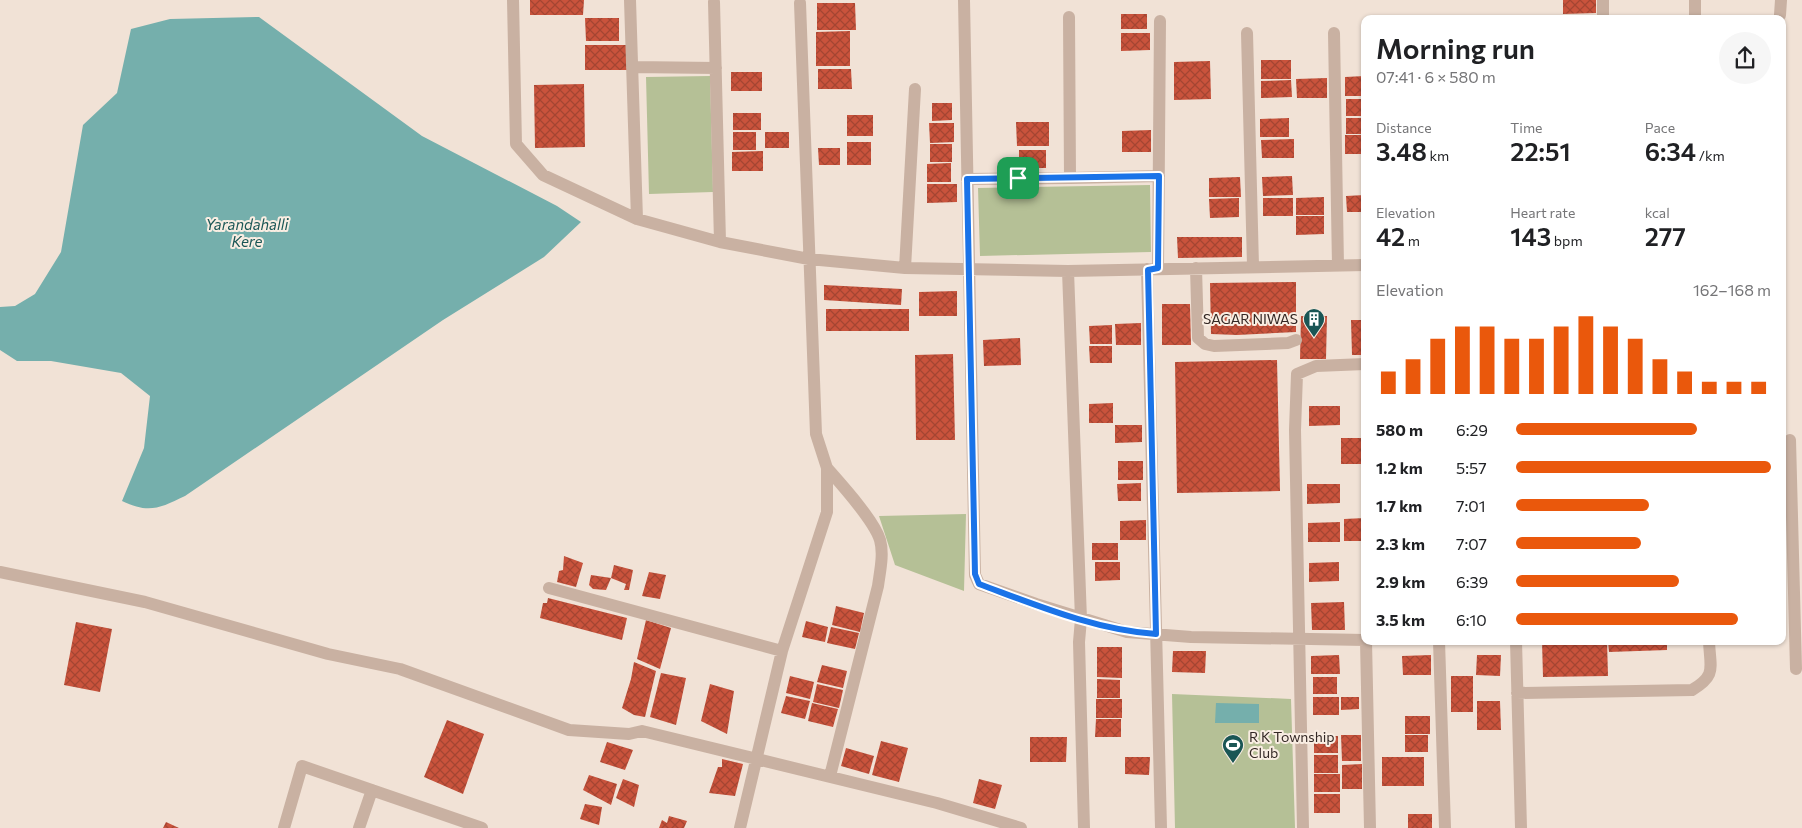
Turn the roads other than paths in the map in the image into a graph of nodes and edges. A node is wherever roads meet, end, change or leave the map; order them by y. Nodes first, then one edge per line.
1 (513, 0) edge
2 (630, 0) edge
3 (964, 0) edge
4 (1603, 0) edge
5 (1695, 0) edge
6 (1781, 0) edge
7 (714, 2) dead end
8 (800, 3) dead end
9 (1603, 15) edge
10 (1695, 15) edge
11 (1780, 15) dead end
12 (1069, 17) dead end
13 (1160, 21) dead end
14 (1247, 33) dead end
15 (1334, 33) dead end
16 (632, 68) junction
17 (716, 68) junction
18 (914, 89) dead end
19 (1159, 176) junction
20 (1070, 178) junction
21 (967, 179) junction
22 (637, 219) junction
23 (720, 242) junction
24 (809, 260) junction
25 (1361, 265) edge
26 (1253, 266) junction
27 (1338, 266) junction
28 (904, 268) junction
29 (1196, 268) junction
30 (1153, 269) junction
31 (970, 270) junction
32 (1068, 271) junction
33 (1296, 340) dead end
34 (1361, 364) edge
35 (1791, 440) edge
36 (827, 468) junction
37 (0, 572) edge
38 (549, 588) dead end
39 (1793, 593) edge
40 (1082, 619) junction
41 (1156, 634) junction
42 (1300, 639) junction
43 (1361, 641) edge
44 (1365, 645) edge
45 (1439, 645) edge
46 (1516, 645) edge
47 (1709, 645) edge
48 (782, 651) junction
49 (1796, 669) dead end
50 (1517, 693) junction
51 (757, 757) junction
52 (830, 776) junction
53 (372, 790) junction
54 (450, 823) edge
55 (284, 828) edge
56 (359, 828) edge
57 (482, 828) edge
58 (740, 828) edge
59 (1021, 828) edge
60 (1084, 828) edge
61 (1160, 828) edge
62 (1303, 828) edge
63 (1370, 828) edge
64 (1445, 828) edge
65 (1521, 828) edge

1 - 22 street
2 - 16 street
3 - 21 street
4 - 9 street
5 - 10 street
6 - 11 street
7 - 17 street
8 - 24 street
12 - 20 street
13 - 19 street
14 - 26 street
15 - 27 street
16 - 17 street
16 - 22 street
17 - 23 street
18 - 28 street
19 - 20 street
19 - 30 street
20 - 21 street
21 - 31 street
22 - 23 street
23 - 24 street
24 - 28 street
24 - 36 street
25 - 27 street
26 - 27 street
26 - 29 street
28 - 31 street
29 - 30 street
29 - 33 street
30 - 32 street
30 - 41 street
31 - 32 street
31 - 40 street
32 - 40 street
34 - 42 street
35 - 39 street
36 - 48 street
36 - 52 street
37 - 51 street
38 - 48 street
39 - 49 street
40 - 41 street
40 - 60 street
41 - 42 street
41 - 61 street
42 - 43 street
42 - 62 street
44 - 63 street
45 - 64 street
46 - 50 street
47 - 50 street
48 - 51 street
50 - 65 street
51 - 52 street
51 - 58 street
52 - 59 street
53 - 54 street
53 - 55 street
53 - 56 street
54 - 57 street

